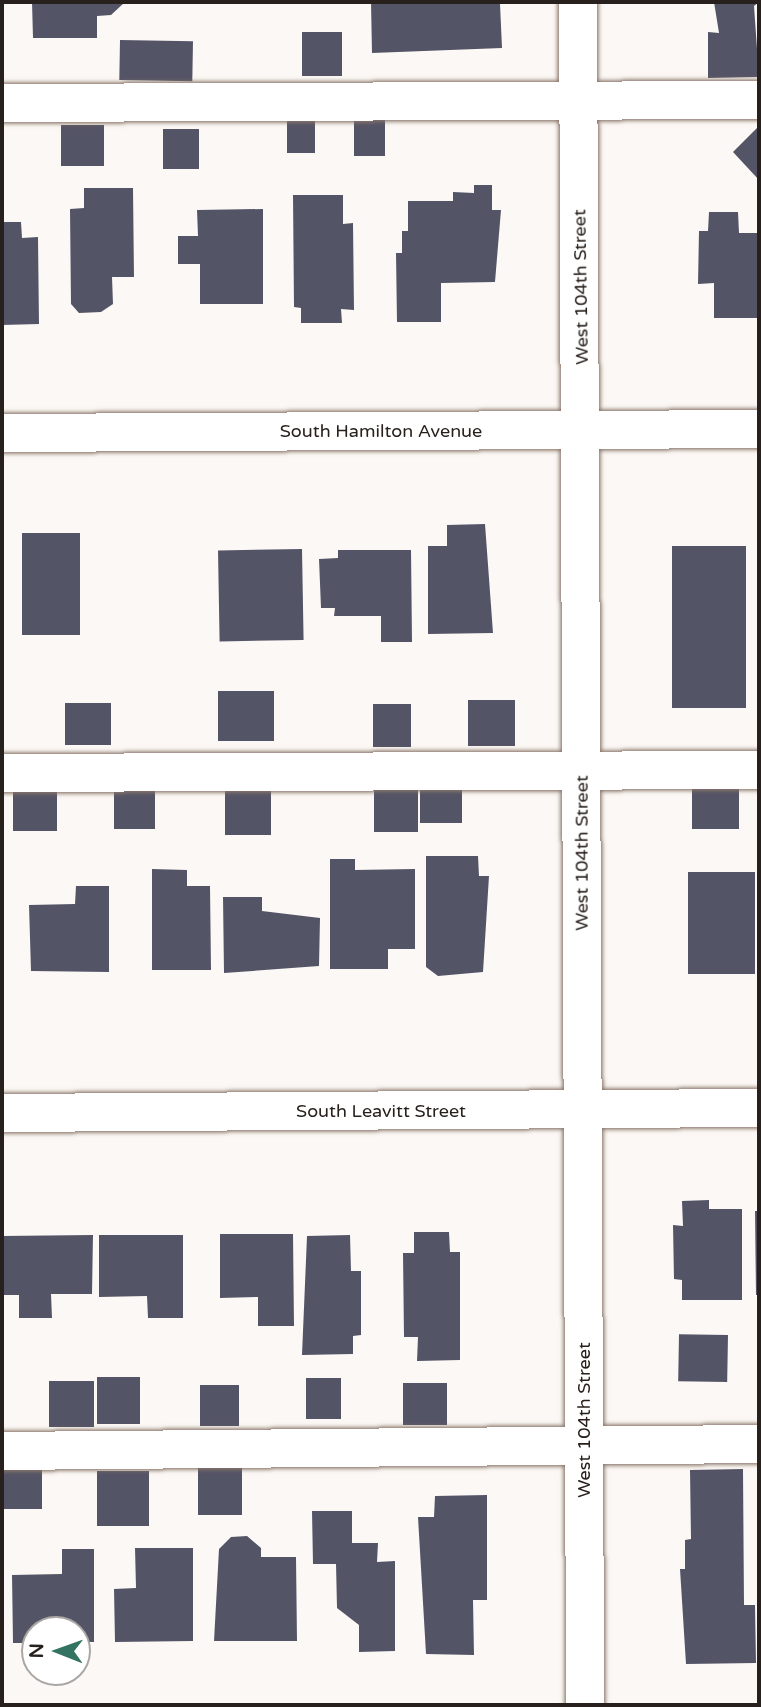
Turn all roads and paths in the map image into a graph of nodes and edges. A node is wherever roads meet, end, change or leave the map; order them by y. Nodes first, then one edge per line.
1 (578, 2) edge
2 (579, 100) junction
3 (759, 100) edge
4 (2, 103) edge
5 (759, 429) edge
6 (583, 430) junction
7 (2, 433) edge
8 (759, 770) edge
9 (582, 771) junction
10 (2, 773) edge
11 (759, 1108) edge
12 (582, 1110) junction
13 (2, 1113) edge
14 (759, 1444) edge
15 (584, 1446) junction
16 (2, 1451) edge
17 (585, 1705) edge

1 - 2 street, West 104th Street
2 - 3 street
2 - 4 street
2 - 6 street, West 104th Street
5 - 6 street, South Hamilton Avenue
6 - 7 street, South Hamilton Avenue
6 - 9 street, West 104th Street
8 - 9 street
9 - 10 street
9 - 12 street, West 104th Street
11 - 12 street, South Leavitt Street
12 - 13 street, South Leavitt Street
12 - 15 street, West 104th Street
14 - 15 street
15 - 16 street
15 - 17 street, West 104th Street

